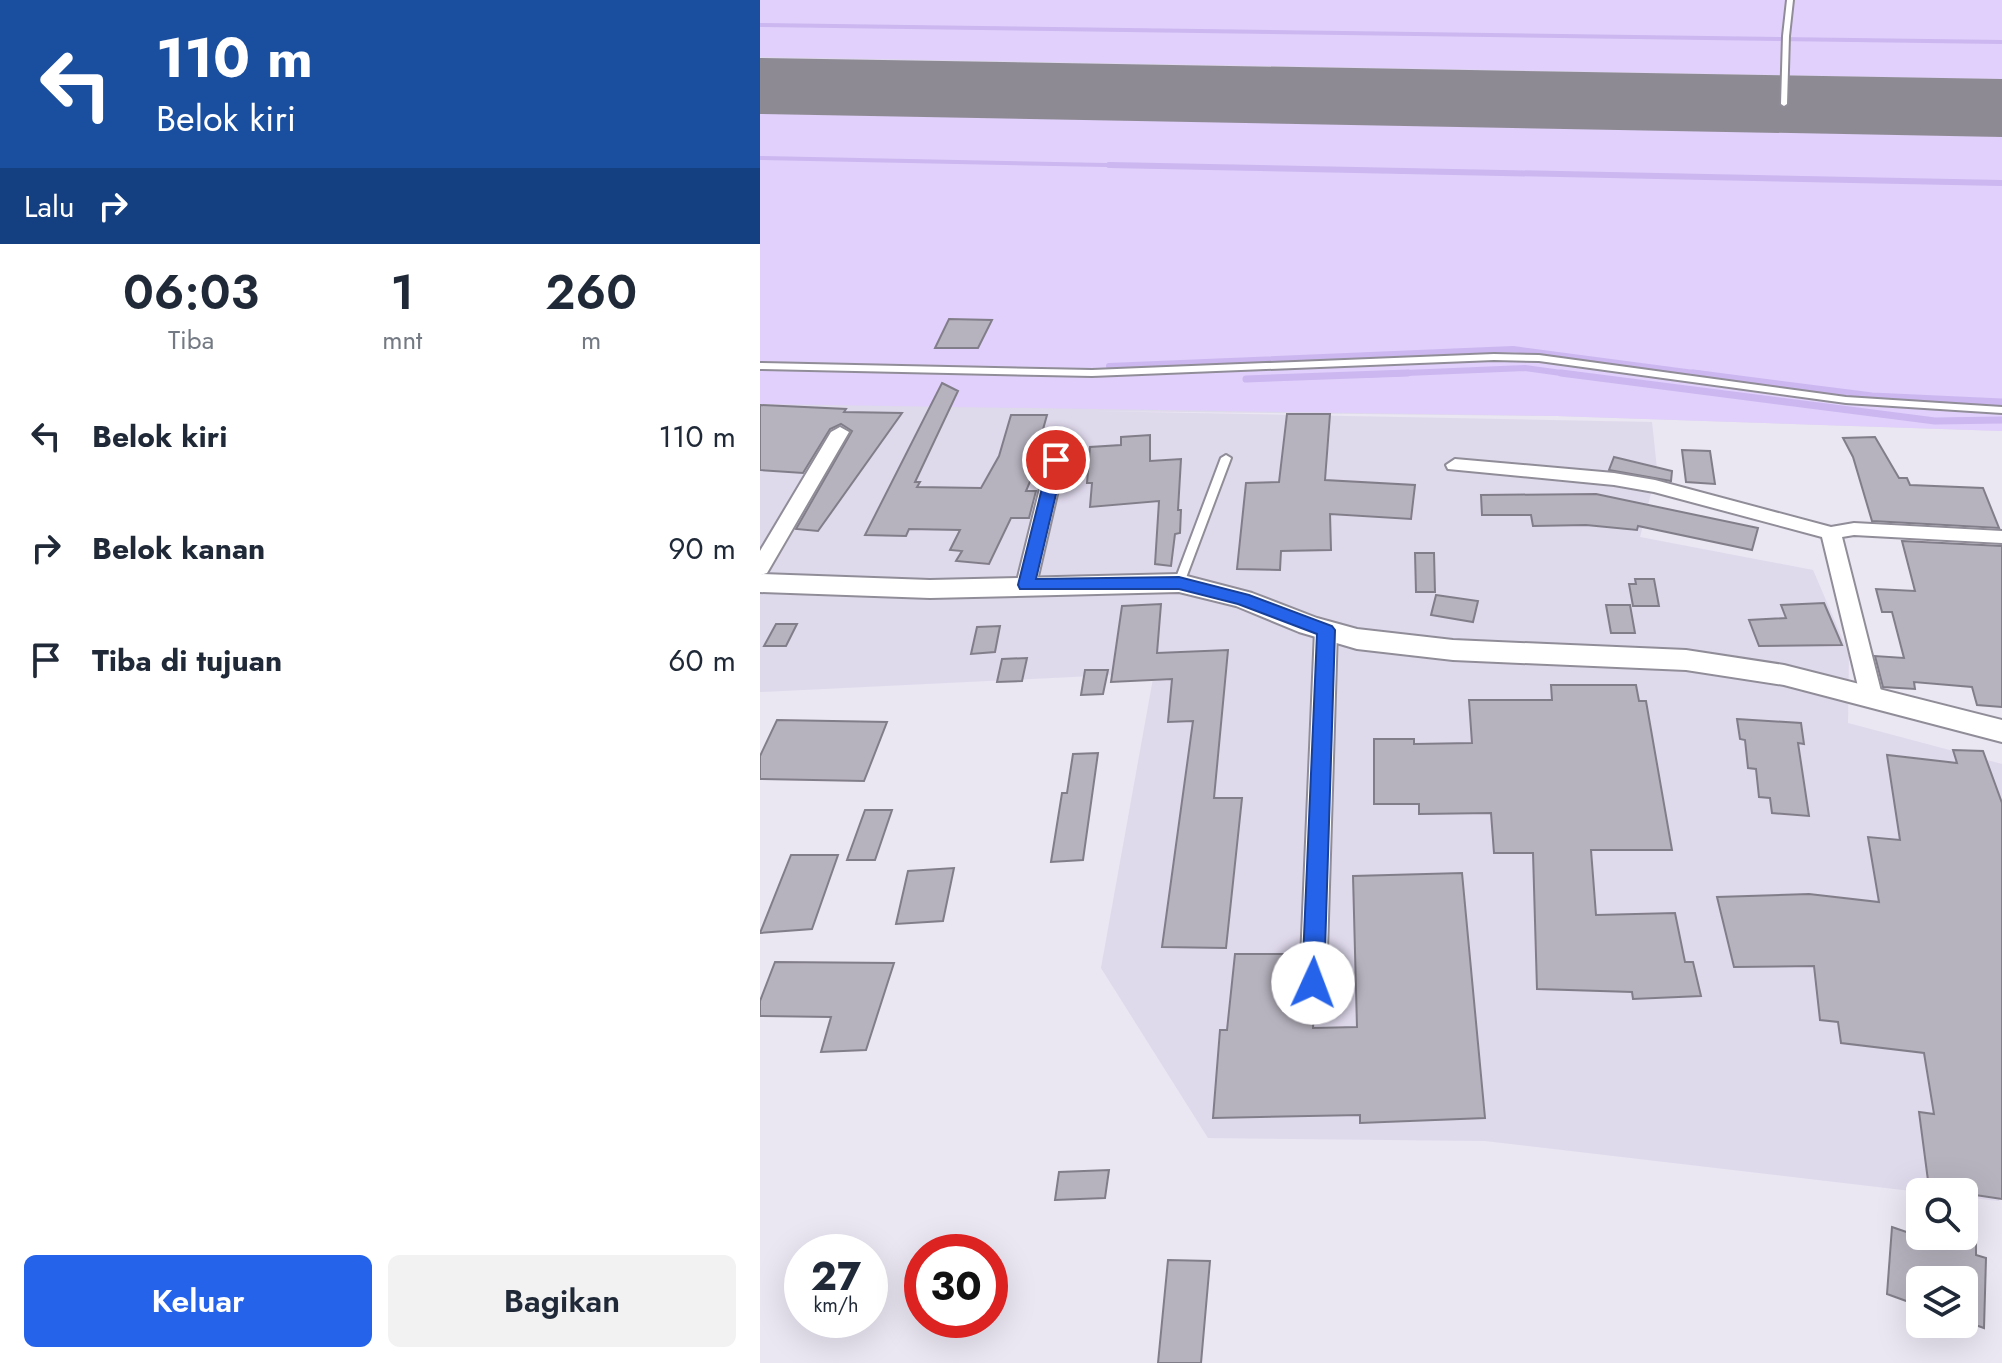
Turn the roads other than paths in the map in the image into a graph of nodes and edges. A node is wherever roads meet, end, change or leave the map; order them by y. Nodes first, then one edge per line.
1 (1790, 0) edge
2 (1784, 104) dead end
3 (760, 366) edge
4 (2002, 410) edge
5 (840, 432) dead end
6 (1226, 458) dead end
7 (1056, 460) dead end
8 (1455, 465) dead end
9 (1831, 533) junction
10 (2002, 537) edge
11 (760, 568) edge
12 (760, 583) edge
13 (1179, 583) junction
14 (1026, 585) junction
15 (1326, 630) junction
16 (1872, 699) junction
17 (2002, 731) edge
18 (1313, 983) dead end

1 - 2 lane
3 - 4 lane
5 - 11 street
6 - 13 lane
7 - 14 street
8 - 9 street
9 - 10 street
9 - 16 street
12 - 14 street
13 - 14 street
13 - 15 street
15 - 16 street
15 - 18 street
16 - 17 street

